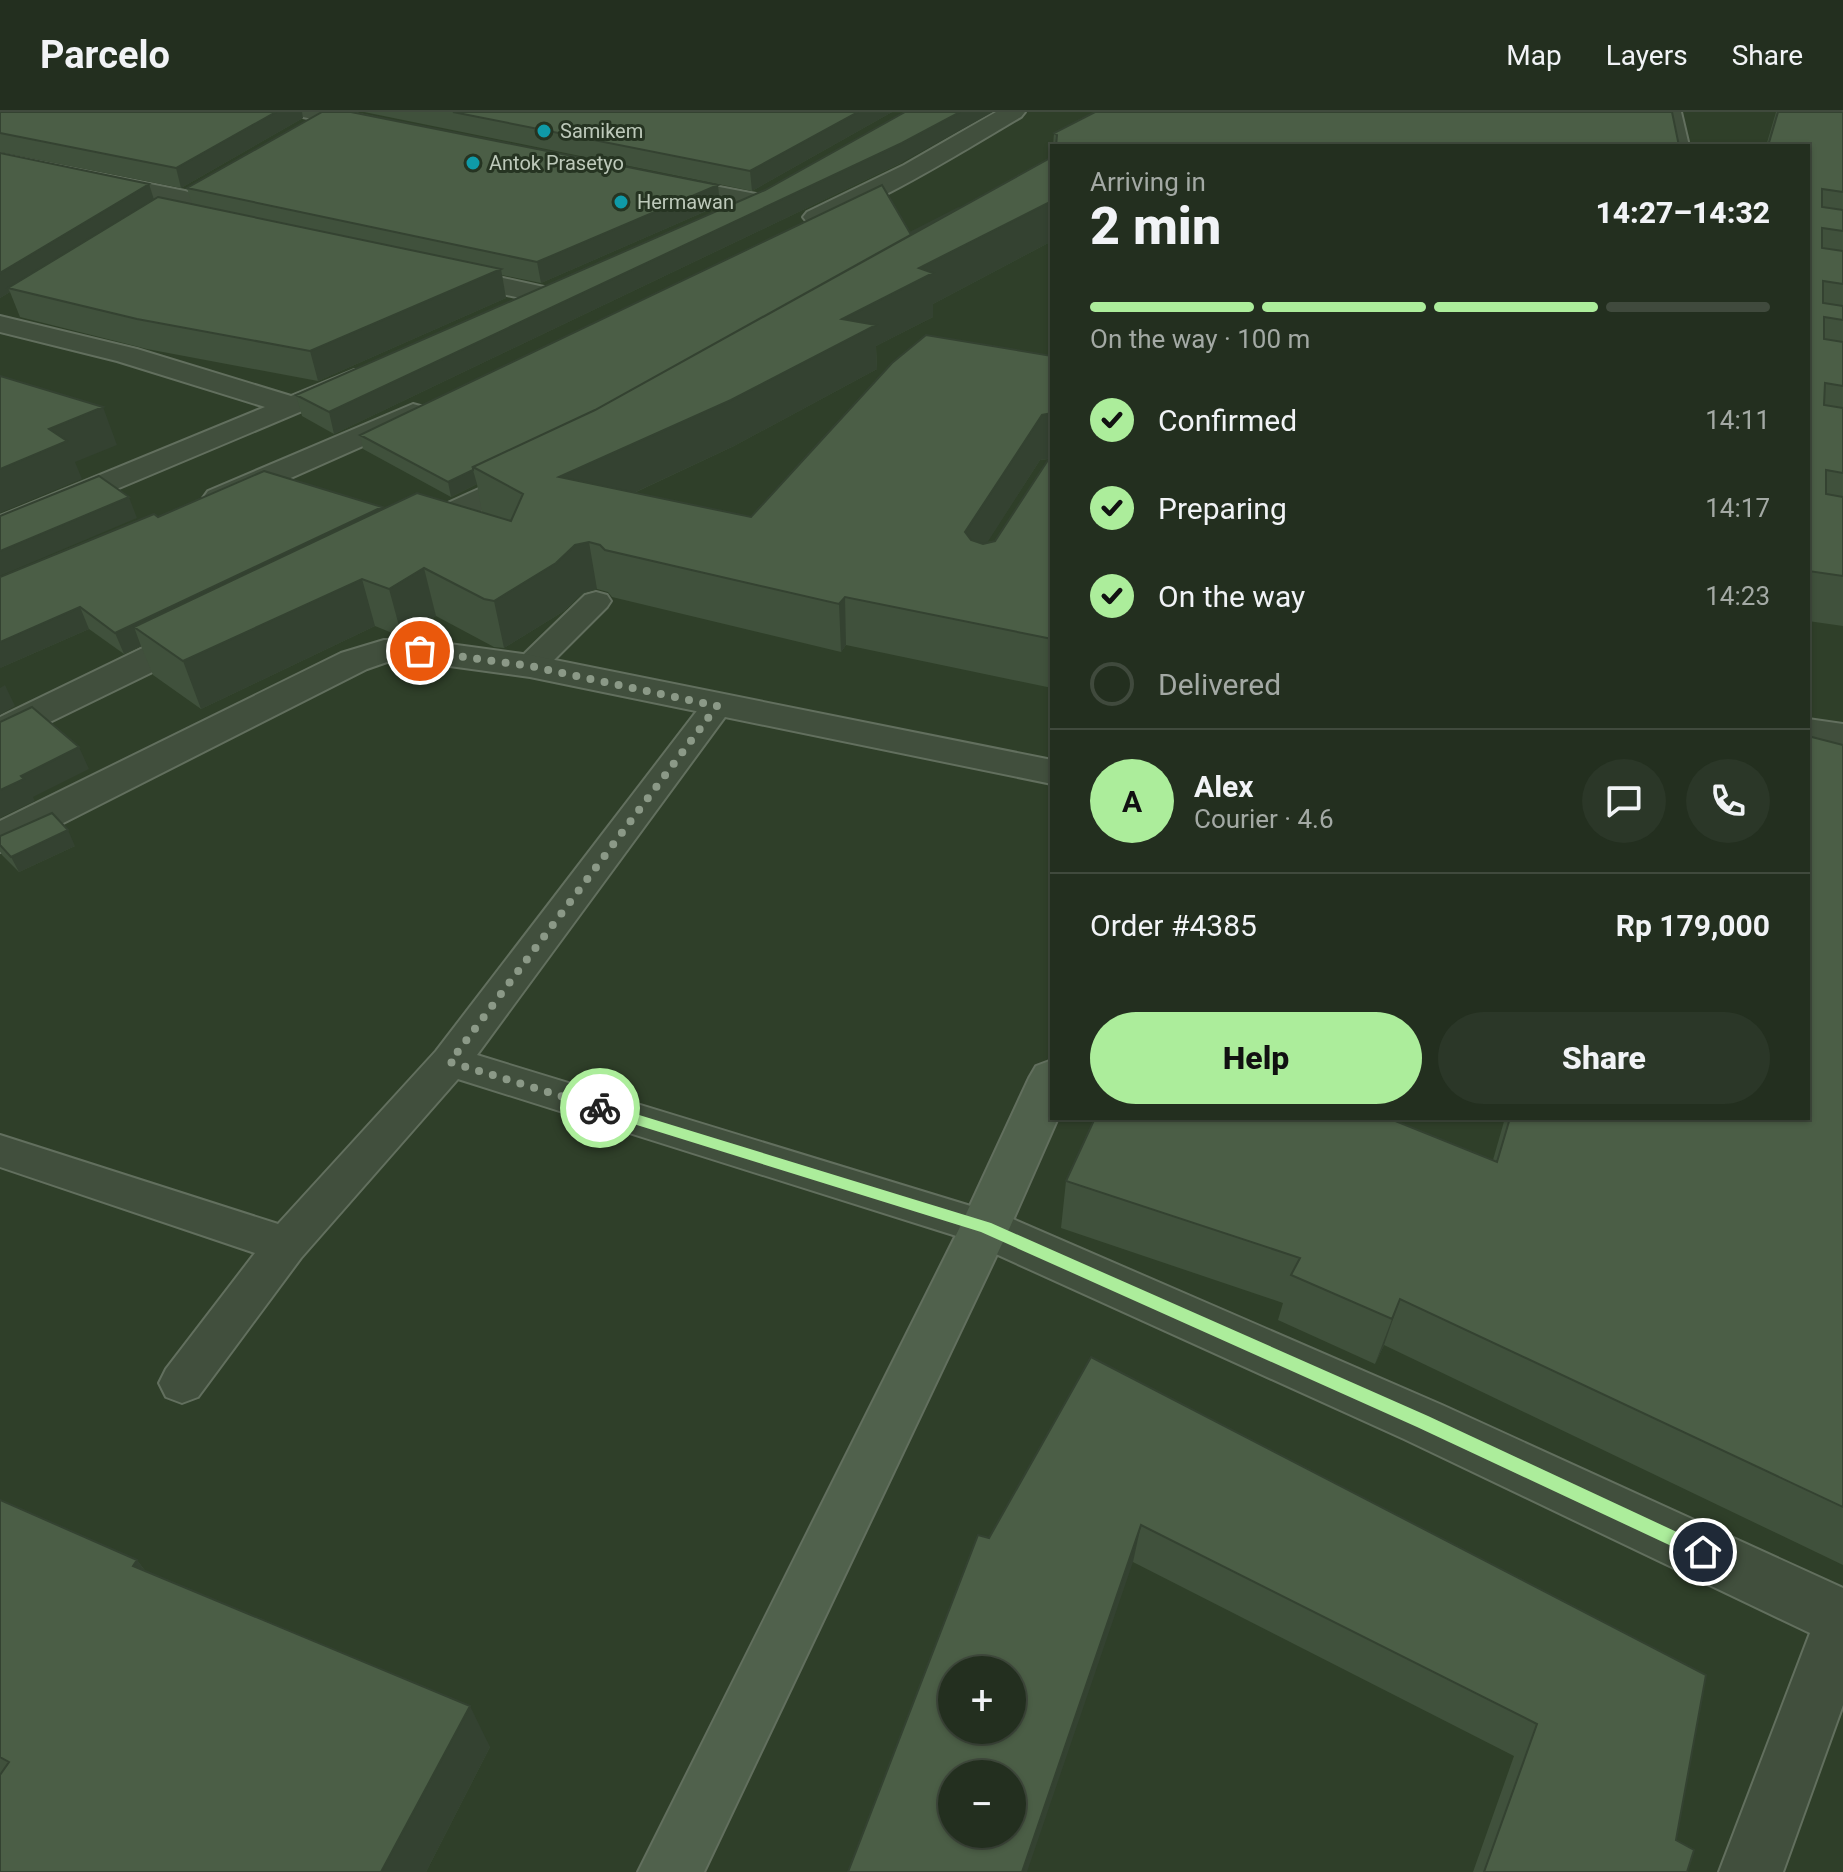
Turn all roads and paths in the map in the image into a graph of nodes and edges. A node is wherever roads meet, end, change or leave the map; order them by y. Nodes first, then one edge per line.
1 (1013, 112) edge
2 (1671, 112) edge
3 (320, 118) edge
4 (406, 132) edge
5 (1679, 144) edge
6 (0, 161) edge
7 (634, 178) edge
8 (211, 184) edge
9 (782, 187) edge
10 (756, 202) junction
11 (713, 221) edge
12 (785, 232) edge
13 (421, 268) edge
14 (572, 282) edge
15 (543, 295) junction
16 (503, 313) edge
17 (4, 315) edge
18 (378, 368) edge
19 (443, 399) edge
20 (293, 406) junction
21 (561, 460) edge
22 (201, 506) edge
23 (1, 527) edge
24 (376, 550) edge
25 (596, 601) dead end
26 (219, 626) edge
27 (530, 666) junction
28 (717, 706) junction
29 (1810, 731) edge
30 (0, 732) edge
31 (1843, 736) edge
32 (1050, 772) edge
33 (0, 838) edge
34 (450, 1062) junction
35 (1050, 1082) edge
36 (0, 1151) edge
37 (985, 1227) junction
38 (286, 1245) junction
39 (182, 1383) dead end
40 (1843, 1620) edge
41 (670, 1872) edge
42 (1751, 1872) edge

1 - 12 street
2 - 5 lane
3 - 4 street
6 - 8 street
7 - 10 street
9 - 10 street
10 - 11 street
13 - 15 street
14 - 15 street
15 - 16 street
17 - 20 street
18 - 20 street
19 - 22 street
20 - 23 street
21 - 24 street
25 - 27 lane
26 - 30 street
27 - 28 street
27 - 33 street
28 - 32 street
28 - 34 lane
29 - 31 street
34 - 37 lane
34 - 38 lane
35 - 37 street
36 - 38 lane
37 - 40 street
37 - 41 street
38 - 39 lane
40 - 42 street

